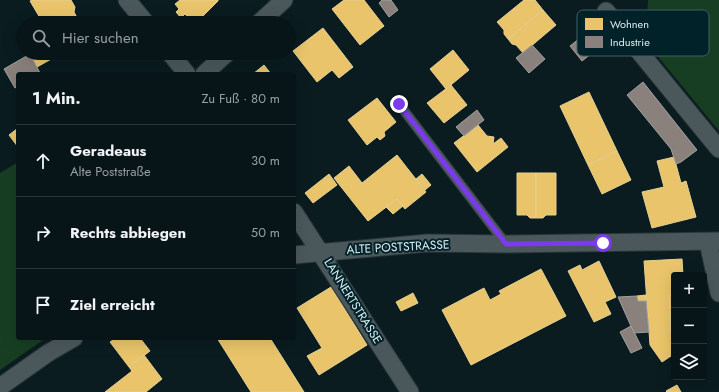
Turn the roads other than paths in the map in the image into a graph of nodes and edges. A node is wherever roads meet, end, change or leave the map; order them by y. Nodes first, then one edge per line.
1 (127, 0) edge
2 (284, 0) edge
3 (140, 16) edge
4 (267, 16) edge
5 (643, 56) edge
6 (176, 60) edge
7 (219, 60) edge
8 (185, 72) edge
9 (206, 72) edge
10 (399, 104) dead end
11 (719, 149) edge
12 (296, 215) edge
13 (713, 242) edge
14 (506, 244) junction
15 (321, 251) junction
16 (296, 255) edge
17 (719, 293) edge
18 (70, 340) edge
19 (0, 388) edge
20 (410, 392) edge

1 - 3 street
2 - 4 street
5 - 11 street
6 - 8 street
7 - 9 street
10 - 14 lane
12 - 15 street, LANNERTSTRASSE
13 - 14 street, ALTE POSTSTRASSE
13 - 17 street
14 - 15 street, ALTE POSTSTRASSE
15 - 16 street, ALTE POSTSTRASSE
15 - 20 street, LANNERTSTRASSE
18 - 19 street

